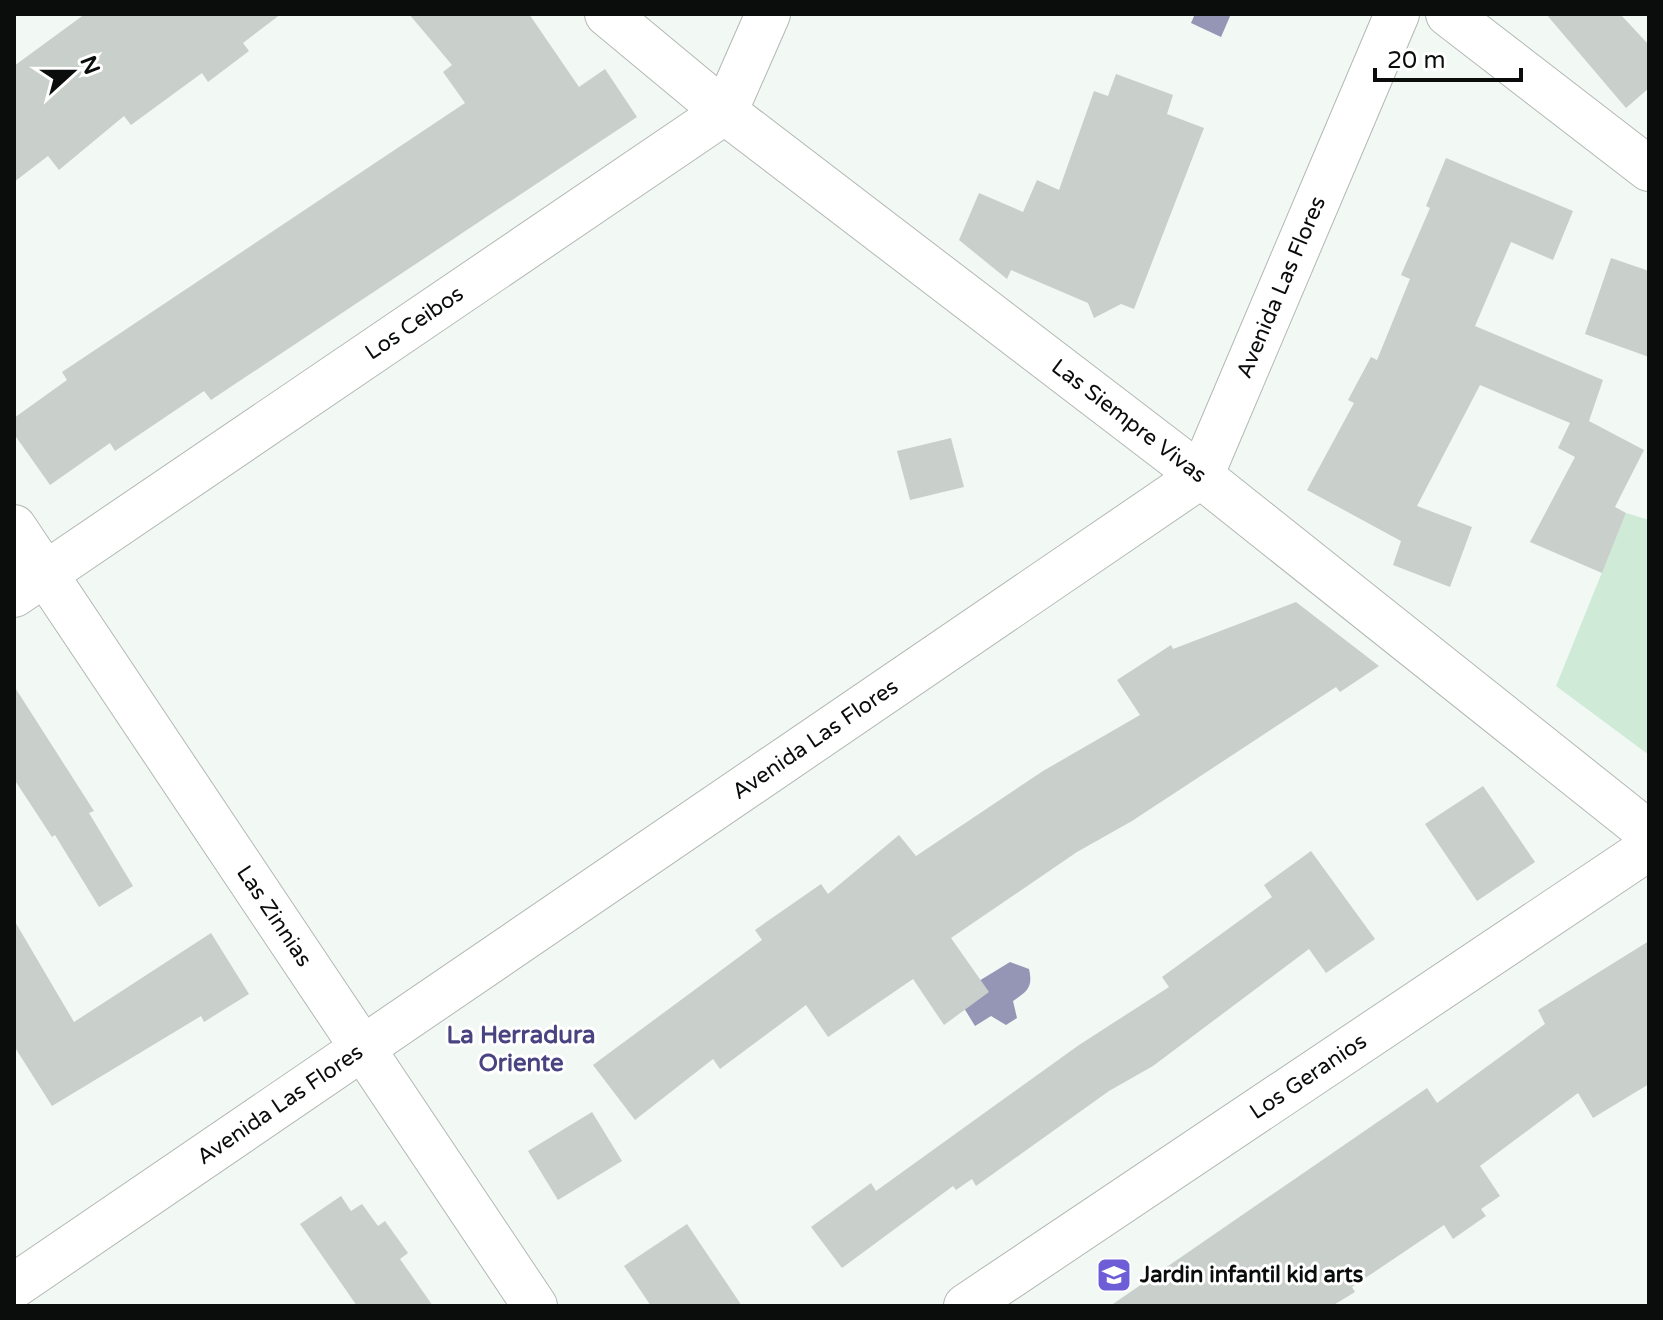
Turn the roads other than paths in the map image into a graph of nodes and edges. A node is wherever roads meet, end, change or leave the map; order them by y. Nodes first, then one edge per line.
1 (607, 14) edge
2 (768, 14) edge
3 (1397, 14) edge
4 (1448, 14) edge
5 (725, 112) junction
6 (1649, 169) edge
7 (1201, 476) junction
8 (14, 527) edge
9 (30, 584) edge
10 (1649, 833) edge
11 (1649, 848) edge
12 (364, 1050) junction
13 (14, 1286) edge
14 (535, 1306) edge
15 (966, 1306) edge

1 - 5 street, Las Siempre Vivas
2 - 5 street
3 - 7 street, Avenida Las Flores
4 - 6 street
5 - 7 street, Las Siempre Vivas
5 - 9 street, Los Ceibos
7 - 10 street, Las Siempre Vivas
7 - 12 street, Avenida Las Flores
8 - 9 street, Las Zinnias
9 - 12 street, Las Zinnias
11 - 15 street, Los Geranios
12 - 13 street, Avenida Las Flores
12 - 14 street, Las Zinnias

